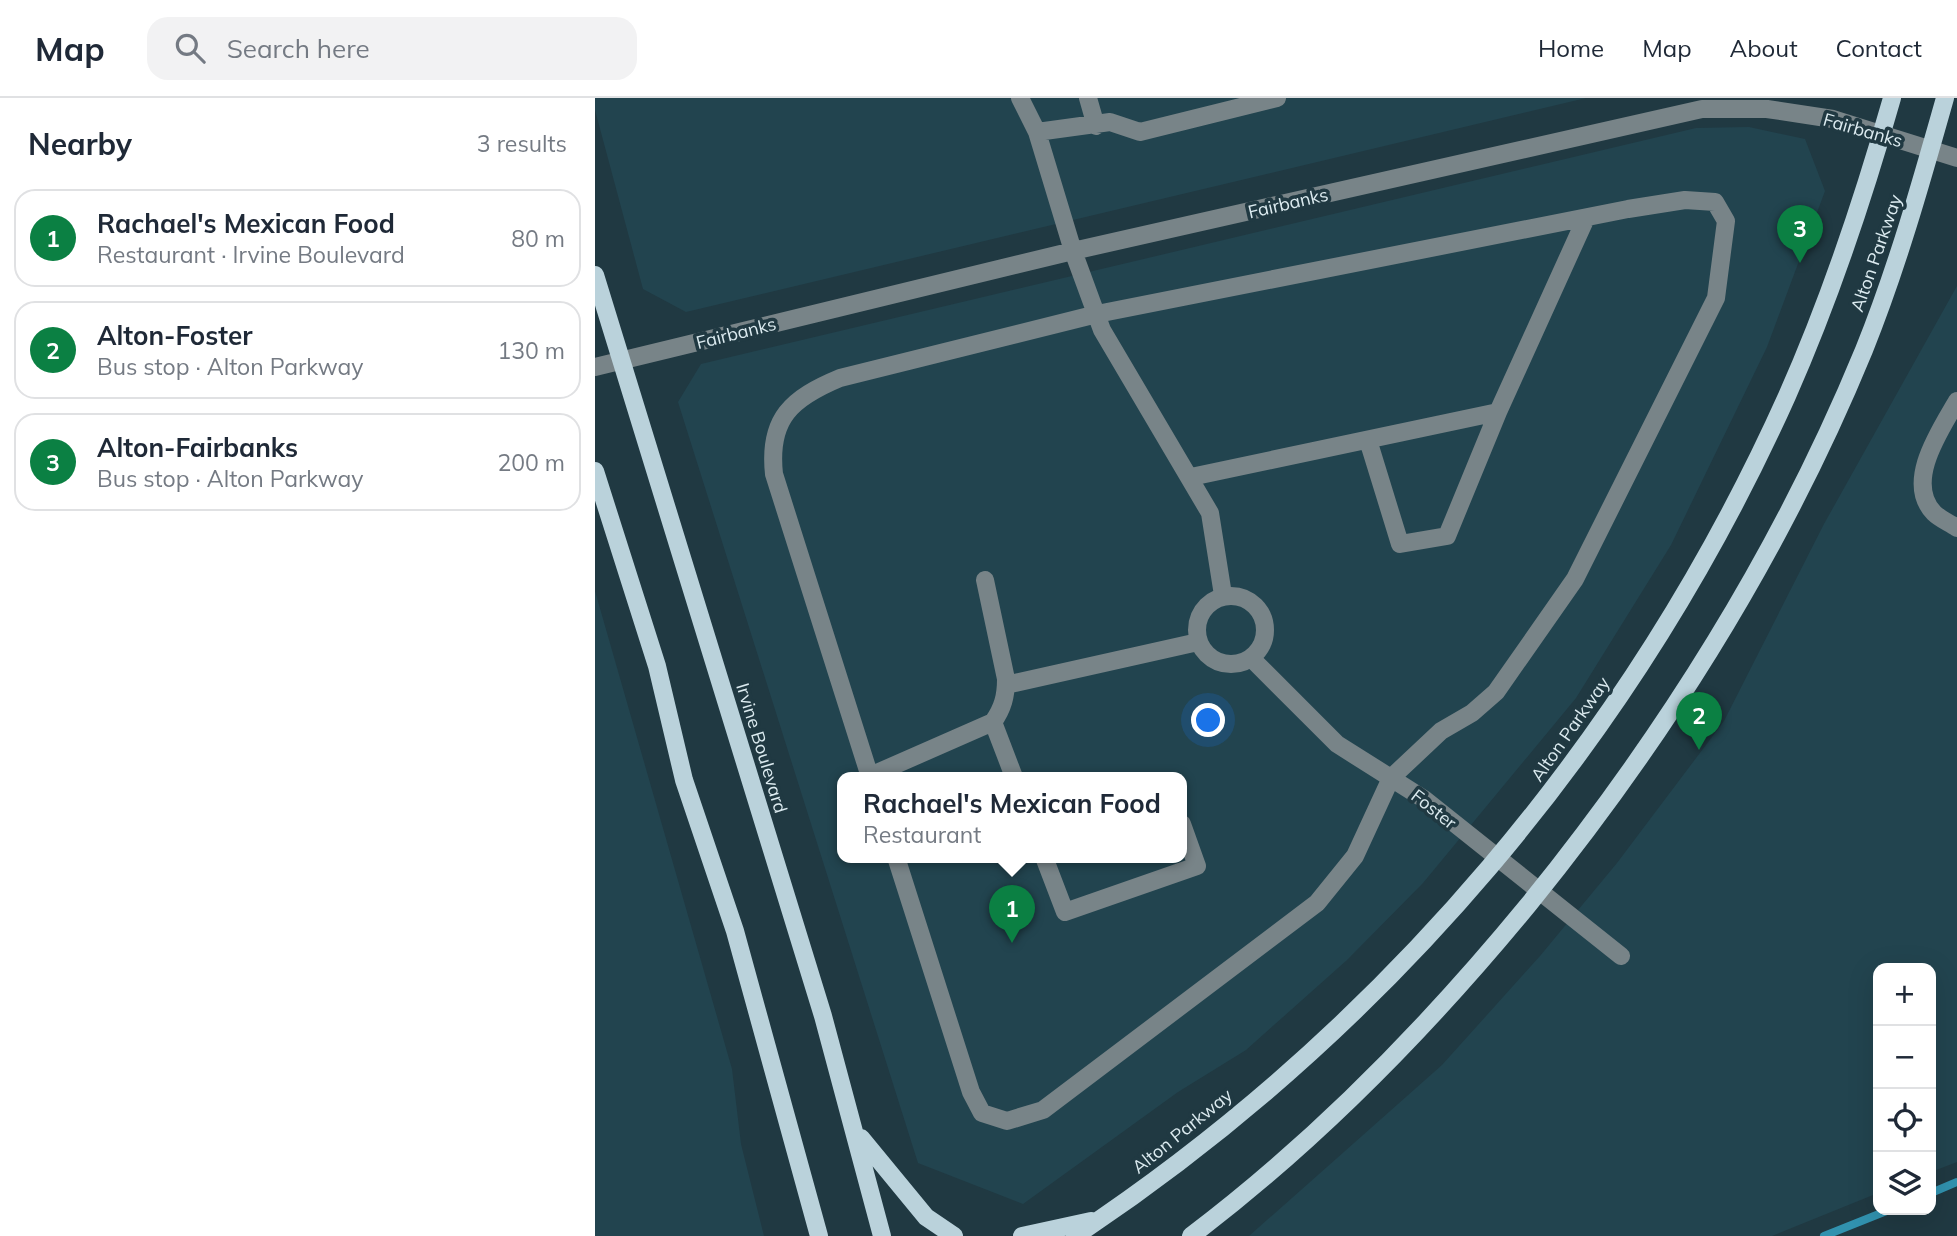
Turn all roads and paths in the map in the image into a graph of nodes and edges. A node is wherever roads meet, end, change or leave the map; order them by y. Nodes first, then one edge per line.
1 (1020, 98) edge
2 (1089, 98) edge
3 (1277, 98) edge
4 (1892, 98) edge
5 (1945, 98) edge
6 (1095, 126) junction
7 (1037, 132) junction
8 (1882, 134) junction
9 (1931, 150) junction
10 (1957, 158) edge
11 (1586, 218) junction
12 (1073, 251) junction
13 (595, 275) edge
14 (1097, 314) junction
15 (620, 361) junction
16 (595, 367) edge
17 (1957, 401) edge
18 (1498, 412) junction
19 (1368, 440) junction
20 (595, 471) edge
21 (1191, 477) junction
22 (1957, 528) edge
23 (985, 580) dead end
24 (1223, 595) junction
25 (1198, 642) junction
26 (1251, 658) junction
27 (1006, 685) junction
28 (993, 722) junction
29 (869, 772) edge
30 (879, 772) edge
31 (1012, 772) edge
32 (1391, 778) junction
33 (1187, 838) edge
34 (1497, 860) junction
35 (898, 863) edge
36 (1046, 863) edge
37 (1538, 892) junction
38 (1621, 956) dead end
39 (856, 1132) junction
40 (1101, 1219) junction
41 (818, 1236) edge
42 (882, 1236) edge
43 (954, 1236) edge
44 (1022, 1236) edge
45 (1075, 1236) edge
46 (1191, 1236) edge

1 - 7 street
2 - 6 street
3 - 6 street
4 - 8 main road, Alton Parkway
5 - 9 main road, Alton Parkway
6 - 7 street
7 - 12 street
8 - 9 street, Fairbanks
8 - 12 street, Fairbanks
8 - 34 main road, Alton Parkway
9 - 10 street, Fairbanks
9 - 37 main road, Alton Parkway
11 - 14 street
11 - 18 street
11 - 32 street
12 - 14 street
12 - 15 street, Fairbanks
13 - 15 main road, Irvine Boulevard
14 - 21 street
14 - 29 street
15 - 16 street, Fairbanks
15 - 39 main road, Irvine Boulevard
17 - 22 street
18 - 19 street
18 - 19 street
19 - 21 street
20 - 41 main road
21 - 24 street
23 - 27 street
24 - 25 street
24 - 26 street
25 - 26 street
25 - 27 street
26 - 32 street, Foster
27 - 28 street
28 - 30 street
28 - 31 street
32 - 34 street, Foster
32 - 35 street
33 - 36 street
34 - 37 street, Foster
34 - 40 main road, Alton Parkway
37 - 38 street, Foster
37 - 46 main road, Alton Parkway
39 - 42 main road, Irvine Boulevard
39 - 43 main road
40 - 44 main road
40 - 45 main road, Alton Parkway

